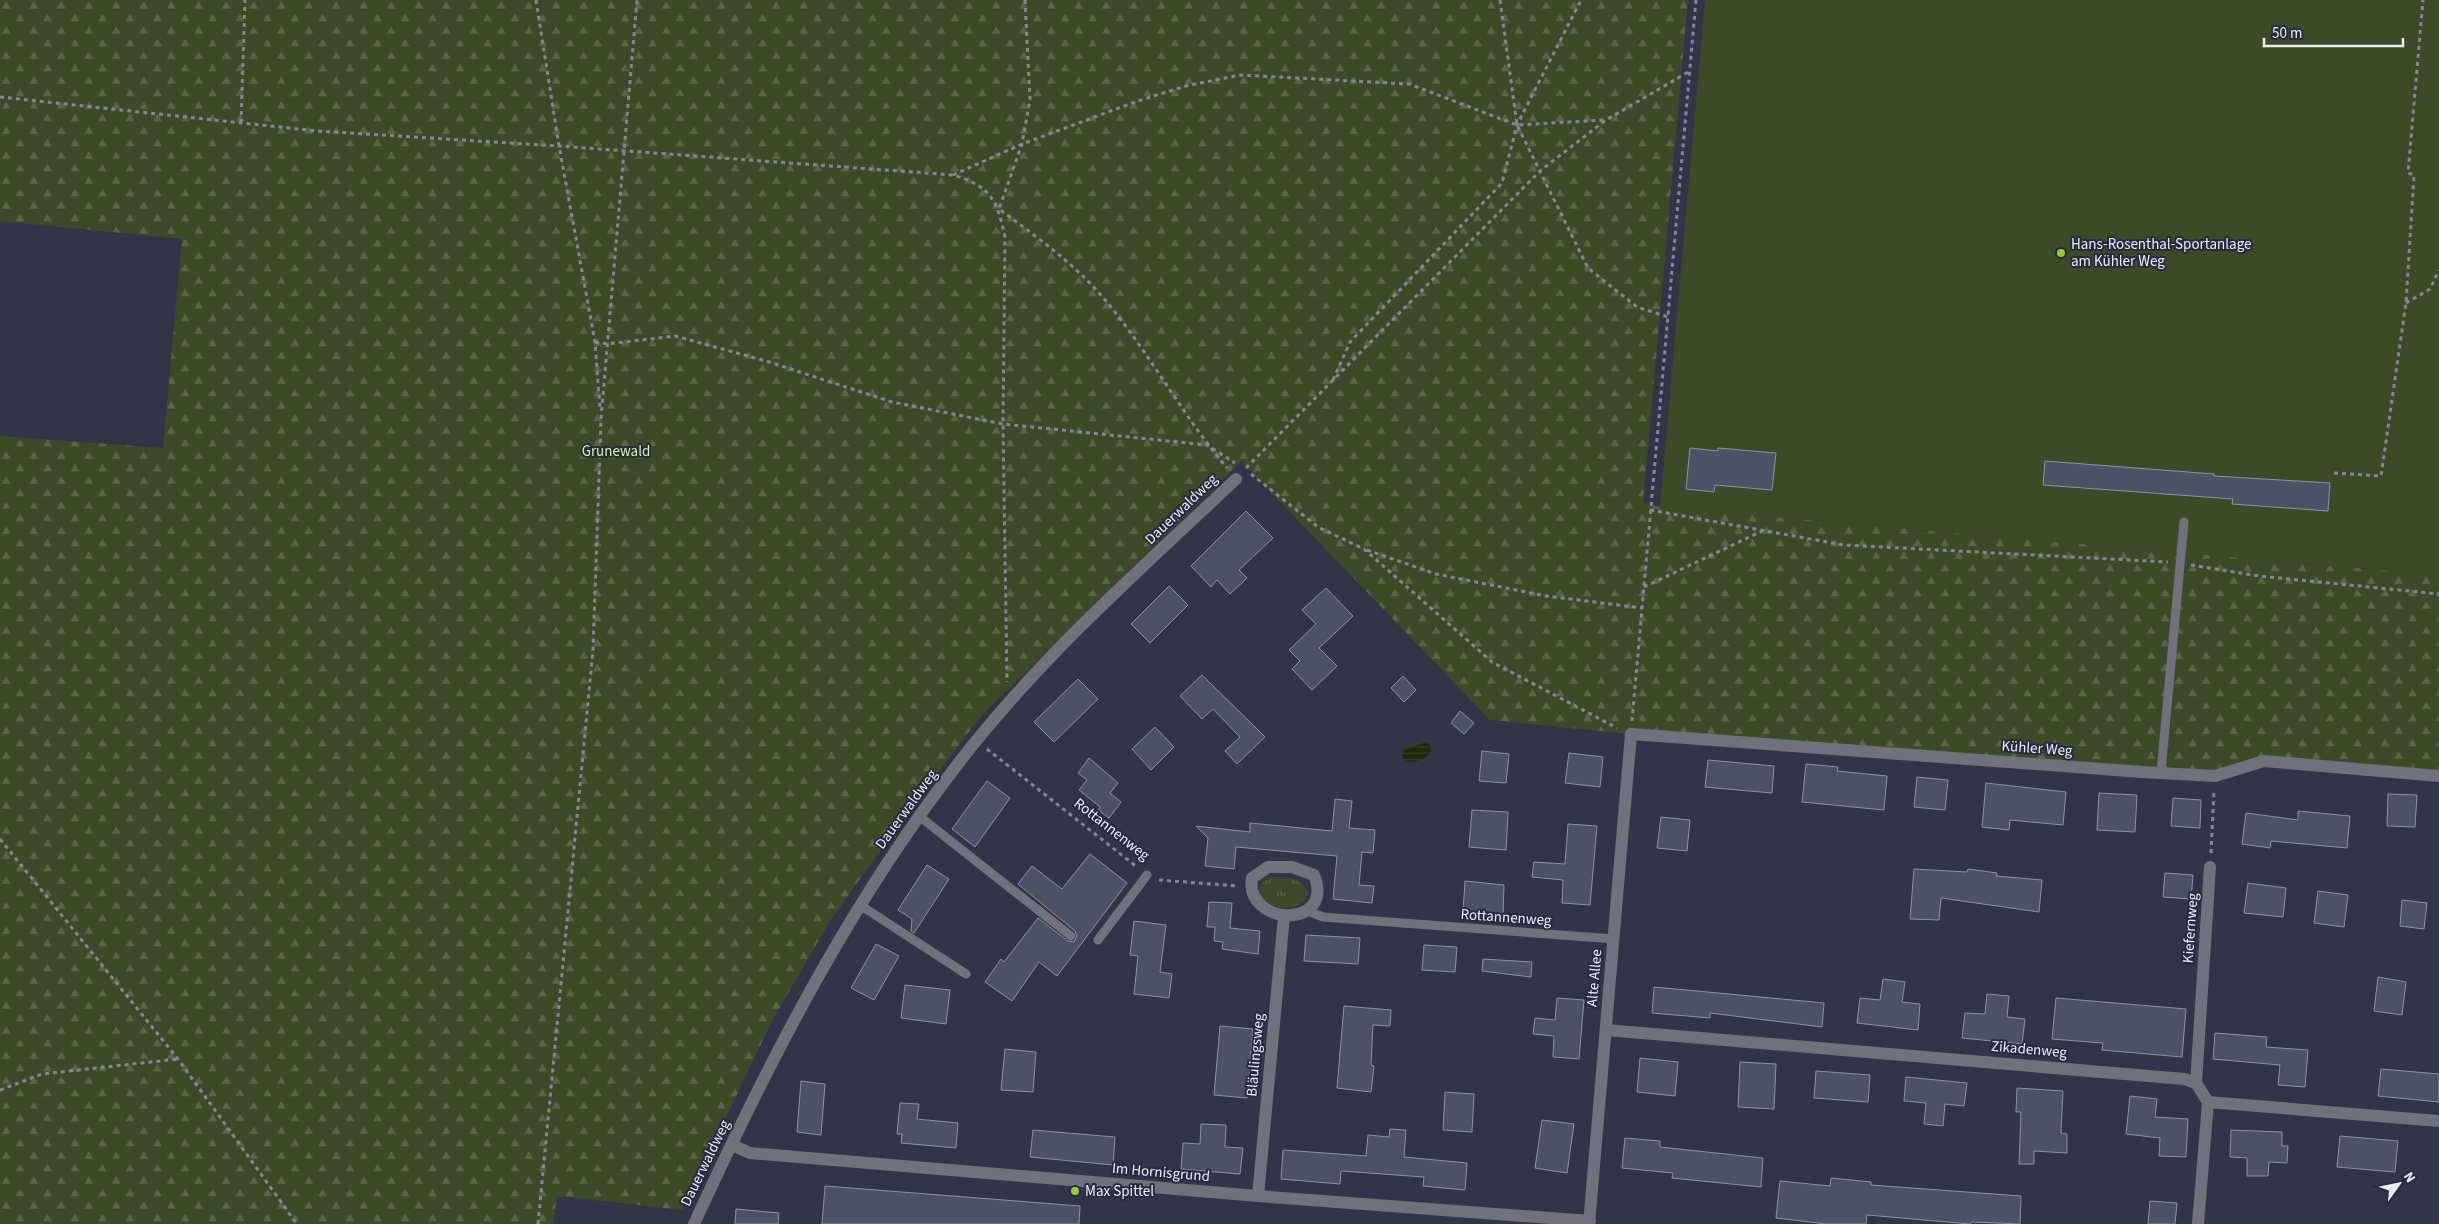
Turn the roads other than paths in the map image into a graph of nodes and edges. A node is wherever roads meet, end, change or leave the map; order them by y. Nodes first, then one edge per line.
1 (1240, 474) road end
2 (2184, 522) dead end
3 (1631, 734) joint
4 (2161, 772) junction
5 (2439, 776) edge
6 (919, 816) junction
7 (2210, 866) road end
8 (1147, 875) road end
9 (860, 905) junction
10 (1308, 911) junction
11 (1284, 916) junction
12 (1071, 936) dead end
13 (1614, 939) junction
14 (1098, 940) dead end
15 (966, 974) dead end
16 (1606, 1030) junction
17 (2196, 1083) junction
18 (2208, 1102) junction
19 (2439, 1121) edge
20 (732, 1145) junction
21 (1258, 1196) junction
22 (1590, 1222) edge
23 (694, 1224) edge
24 (2198, 1224) edge

1 - 6 street, Dauerwaldweg
2 - 4 lane
3 - 4 street, Kühler Weg
3 - 13 street, Alte Allee
4 - 5 street, Kühler Weg
6 - 9 street, Dauerwaldweg
6 - 12 lane
7 - 17 street, Kiefernweg
8 - 14 lane
9 - 15 lane
9 - 20 street, Dauerwaldweg
10 - 11 street
10 - 11 street
10 - 13 lane, Rottannenweg
11 - 21 street, Bläulingsweg
13 - 16 street, Alte Allee
16 - 17 street, Zikadenweg
16 - 22 street, Alte Allee
17 - 18 street
18 - 19 street
18 - 24 street
20 - 21 street, Im Hornisgrund
20 - 23 street, Dauerwaldweg
21 - 22 street, Im Hornisgrund

